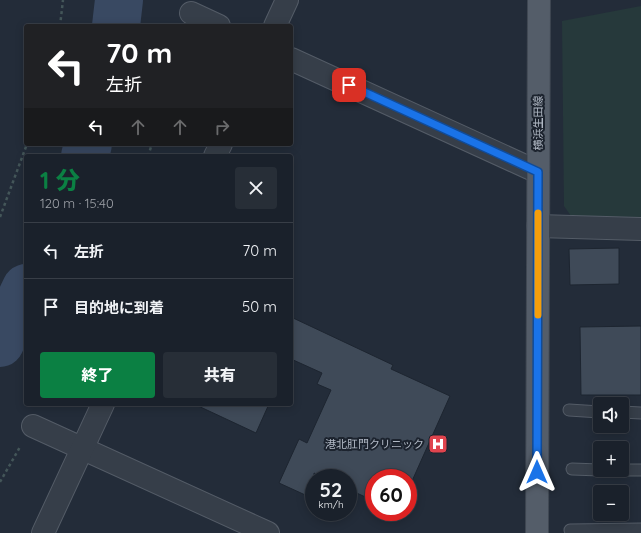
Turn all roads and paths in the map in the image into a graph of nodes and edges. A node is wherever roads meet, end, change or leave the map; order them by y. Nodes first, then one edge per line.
1 (64, 0) edge
2 (287, 0) edge
3 (538, 0) edge
4 (191, 13) dead end
5 (60, 24) edge
6 (215, 24) edge
7 (276, 24) edge
8 (293, 60) edge
9 (26, 146) edge
10 (538, 172) junction
11 (0, 217) edge
12 (538, 226) junction
13 (641, 229) edge
14 (101, 406) edge
15 (569, 410) dead end
16 (593, 412) edge
17 (629, 412) edge
18 (641, 413) edge
19 (33, 426) dead end
20 (82, 448) junction
21 (572, 469) dead end
22 (593, 470) edge
23 (629, 470) edge
24 (641, 470) edge
25 (641, 529) edge
26 (570, 530) dead end
27 (43, 533) edge
28 (268, 533) edge
29 (537, 533) edge

1 - 5 path
2 - 7 street
3 - 10 main road, 横浜生田線
4 - 6 street
8 - 10 street
9 - 11 path
10 - 12 main road, 横浜生田線
12 - 13 street
12 - 29 main road, 横浜生田線
14 - 20 street
15 - 16 lane
17 - 18 lane
19 - 20 street
20 - 27 street
20 - 28 street
21 - 22 lane
23 - 24 lane
25 - 26 lane

